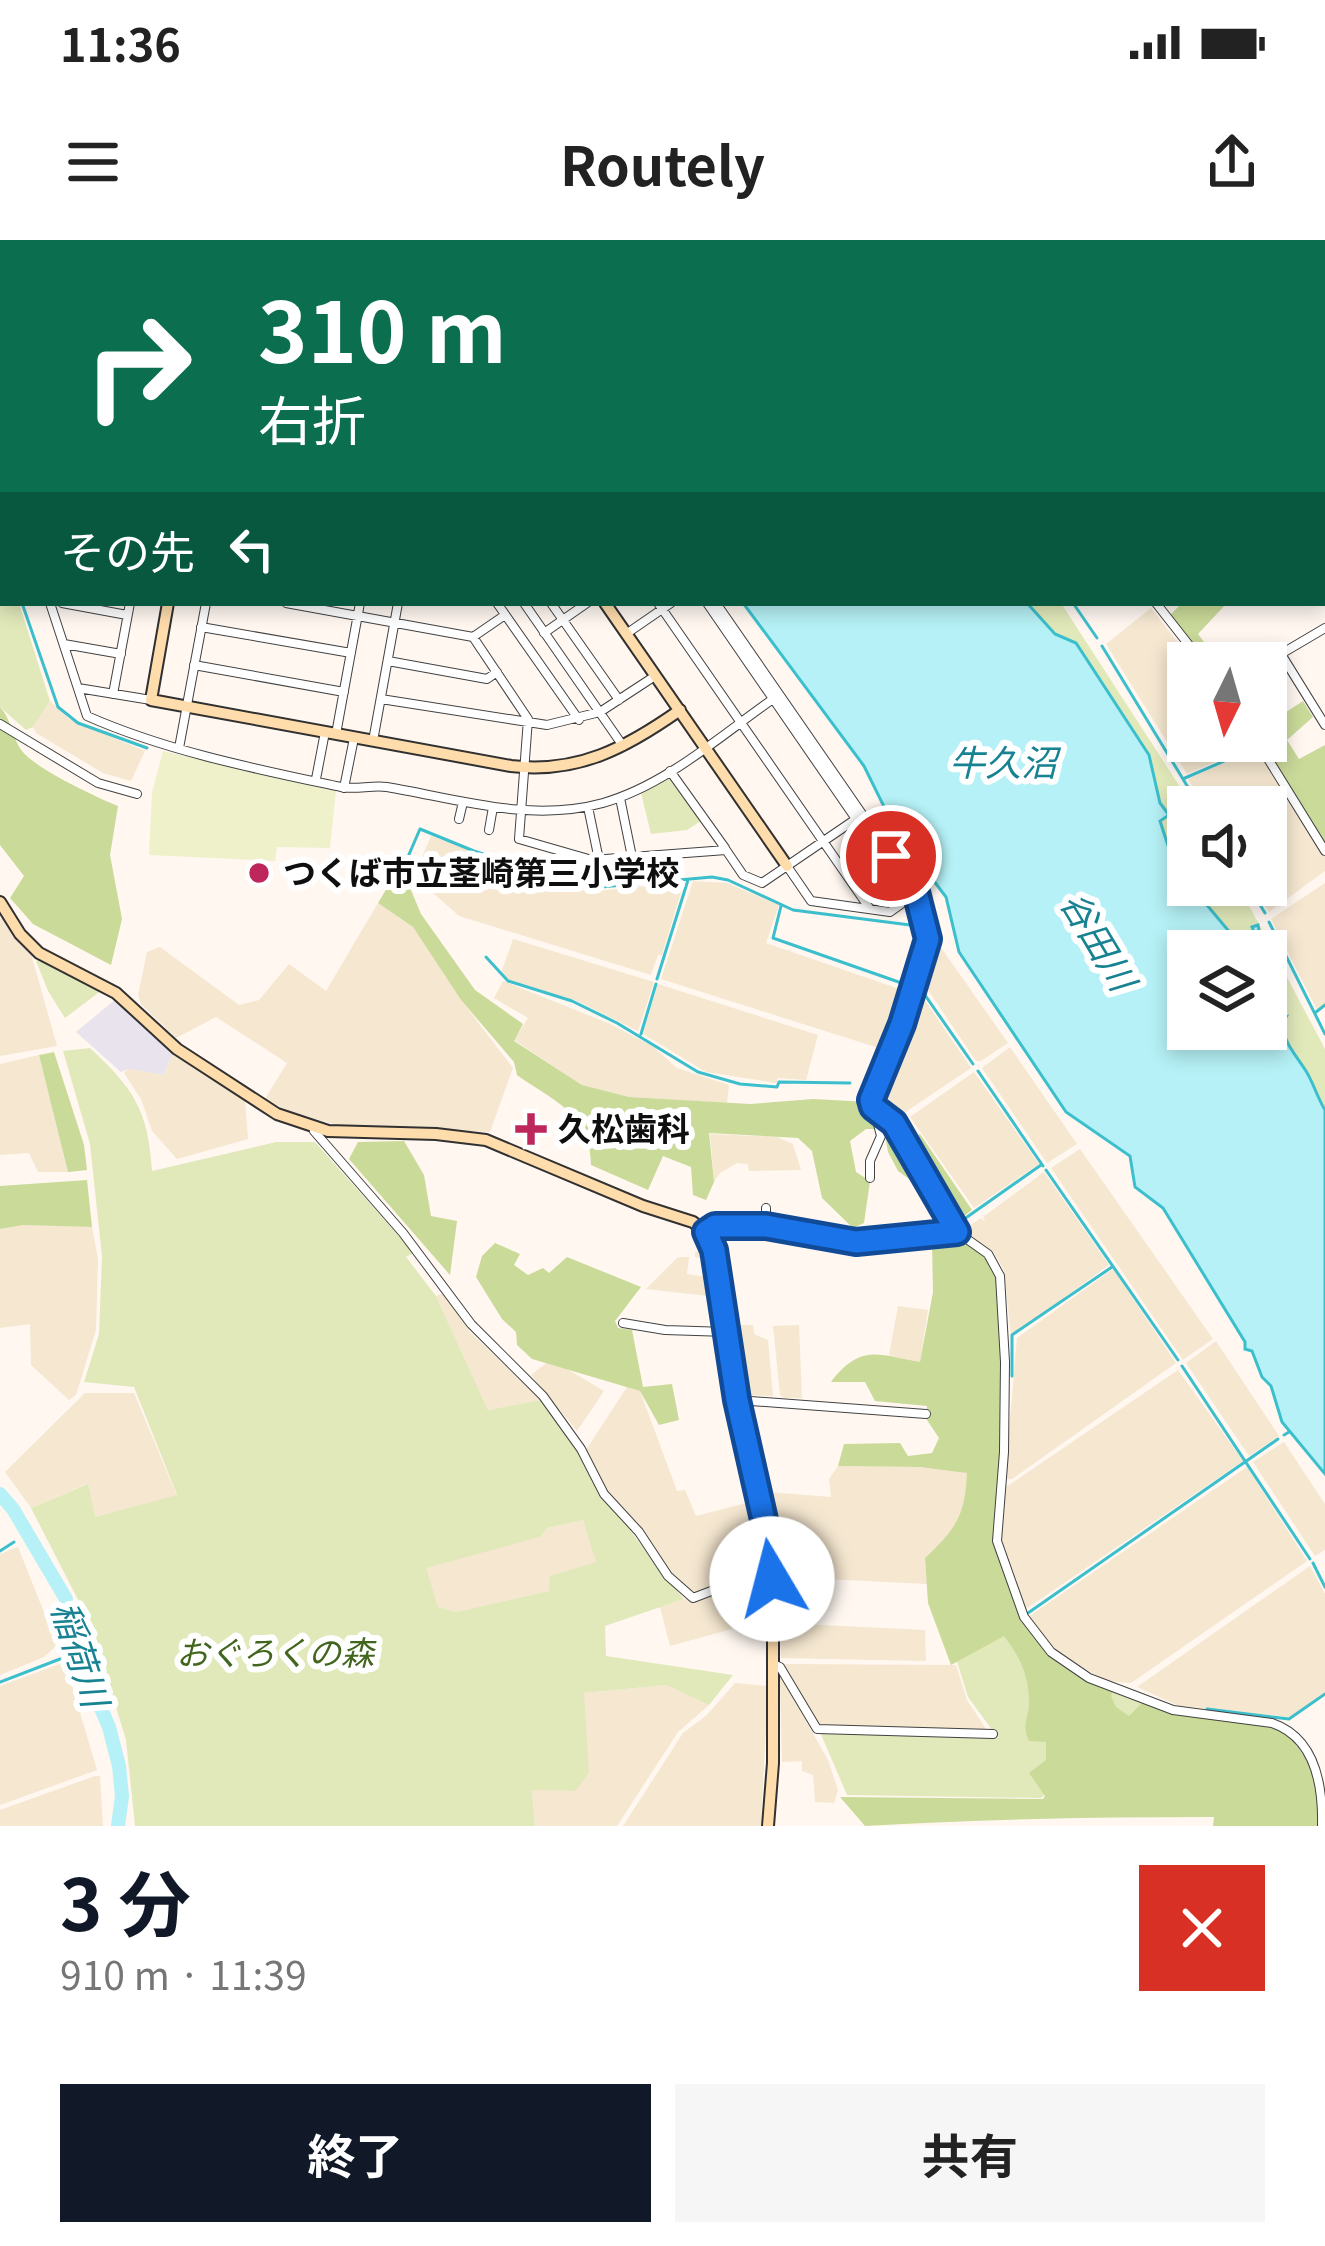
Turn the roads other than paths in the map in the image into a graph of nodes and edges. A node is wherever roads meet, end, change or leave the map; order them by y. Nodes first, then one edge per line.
1 (875, 240) edge
2 (903, 240) edge
3 (51, 606) edge
4 (78, 606) edge
5 (130, 606) edge
6 (167, 606) edge
7 (205, 606) edge
8 (302, 606) edge
9 (359, 606) edge
10 (398, 606) edge
11 (499, 606) edge
12 (526, 606) edge
13 (553, 606) edge
14 (583, 606) edge
15 (606, 606) edge
16 (663, 606) edge
17 (665, 606) edge
18 (709, 606) edge
19 (718, 606) edge
20 (1158, 606) edge
21 (128, 615) junction
22 (506, 615) junction
23 (357, 616) junction
24 (563, 620) junction
25 (395, 623) junction
26 (201, 627) junction
27 (1325, 628) edge
28 (544, 633) junction
29 (626, 634) junction
30 (472, 637) junction
31 (1187, 642) edge
32 (64, 644) junction
33 (351, 653) junction
34 (121, 654) junction
35 (388, 661) junction
36 (194, 665) junction
37 (496, 672) junction
38 (655, 676) junction
39 (78, 688) junction
40 (344, 692) junction
41 (113, 694) junction
42 (381, 699) junction
43 (773, 699) junction
44 (151, 700) junction
45 (619, 700) junction
46 (186, 707) junction
47 (680, 710) junction
48 (600, 712) junction
49 (579, 720) junction
50 (740, 722) junction
51 (0, 724) edge
52 (1325, 724) edge
53 (528, 725) junction
54 (330, 733) junction
55 (354, 738) junction
56 (374, 741) junction
57 (705, 747) junction
58 (179, 748) junction
59 (624, 748) junction
60 (1270, 762) edge
61 (525, 768) junction
62 (670, 771) junction
63 (316, 779) junction
64 (344, 788) junction
65 (136, 794) dead end
66 (620, 798) junction
67 (463, 802) junction
68 (493, 807) junction
69 (588, 807) junction
70 (522, 811) junction
71 (459, 819) dead end
72 (856, 819) junction
73 (489, 830) dead end
74 (823, 842) junction
75 (726, 850) junction
76 (1325, 851) edge
77 (632, 857) junction
78 (599, 860) junction
79 (788, 866) junction
80 (911, 897) junction
81 (0, 902) edge
82 (870, 909) junction
83 (921, 912) junction
84 (873, 1107) junction
85 (314, 1131) dead end
86 (870, 1178) dead end
87 (766, 1208) dead end
88 (766, 1226) junction
89 (706, 1232) junction
90 (957, 1232) junction
91 (623, 1323) dead end
92 (727, 1332) junction
93 (737, 1400) junction
94 (926, 1414) dead end
95 (772, 1575) junction
96 (773, 1664) junction
97 (993, 1734) dead end
98 (768, 1826) edge
99 (1322, 1826) edge

1 - 2 street
3 - 32 street
4 - 21 street
5 - 21 street
6 - 44 street
7 - 26 street
8 - 23 street
9 - 23 street
10 - 25 street
11 - 22 street
12 - 28 street
13 - 24 street
14 - 24 street
15 - 29 street
16 - 29 street
17 - 50 street
18 - 43 street
19 - 83 street
20 - 31 street
21 - 34 street
22 - 30 street
22 - 49 street
23 - 25 street
23 - 33 street
24 - 28 street
24 - 45 street
25 - 30 street
25 - 35 street
26 - 33 street
26 - 36 street
27 - 52 street
28 - 48 street
29 - 38 street
30 - 37 street
32 - 34 street
32 - 39 street
33 - 40 street
34 - 41 street
35 - 37 street
35 - 42 street
36 - 40 street
36 - 46 street
37 - 53 street
38 - 45 street
38 - 47 street
39 - 41 street
39 - 58 street
40 - 54 street
41 - 44 street
42 - 53 street
42 - 56 street
43 - 50 street
43 - 72 street
44 - 46 street
45 - 48 street
46 - 54 street
46 - 58 street
47 - 57 street
47 - 59 street
48 - 49 street
48 - 59 street
49 - 53 street
50 - 57 street
50 - 74 street
51 - 65 street
53 - 61 street
54 - 55 street
54 - 63 street
55 - 56 street
55 - 64 street
56 - 61 street
57 - 62 street
57 - 79 street
58 - 63 street
59 - 61 street
60 - 76 street
61 - 70 street
62 - 66 street
62 - 75 street
63 - 64 street
64 - 67 street
66 - 69 street
66 - 77 street
67 - 68 street
67 - 71 street
68 - 70 street
68 - 73 street
69 - 70 street
69 - 78 street
70 - 78 street
72 - 74 street
72 - 80 street
74 - 79 street
74 - 82 street
75 - 77 street
75 - 79 street
77 - 78 street
79 - 82 street
80 - 82 street
80 - 83 street
81 - 89 street
83 - 84 street
84 - 86 street
84 - 90 street
85 - 95 street
87 - 88 street
88 - 89 street
88 - 90 street
89 - 92 street
90 - 99 street
91 - 92 street
92 - 93 street
93 - 94 street
93 - 95 street
95 - 96 street
96 - 97 street
96 - 98 street

